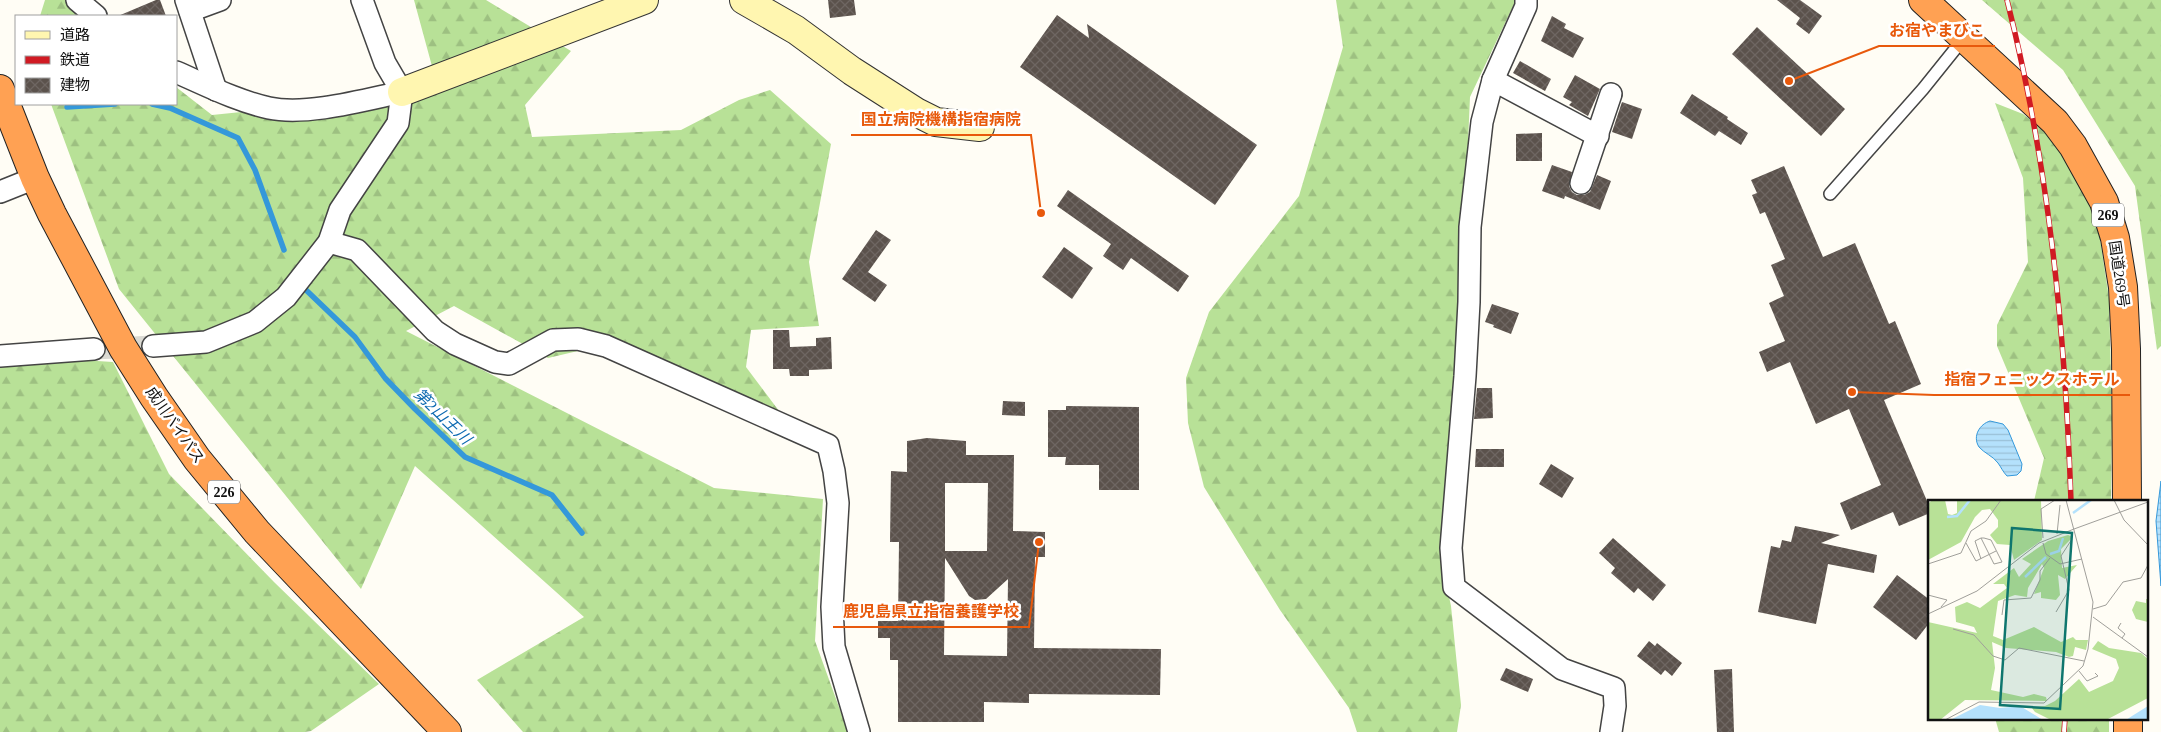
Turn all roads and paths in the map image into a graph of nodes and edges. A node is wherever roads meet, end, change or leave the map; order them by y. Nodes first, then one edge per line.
1 (77, 0) edge
2 (220, 0) edge
3 (362, 0) edge
4 (644, 0) edge
5 (744, 0) edge
6 (1526, 0) edge
7 (1923, 0) edge
8 (188, 6) edge
9 (95, 15) edge
10 (1964, 38) junction
11 (178, 73) edge
12 (1493, 80) junction
13 (0, 89) edge
14 (216, 90) junction
15 (402, 92) junction
16 (1612, 94) dead end
17 (980, 127) dead end
18 (1598, 136) junction
19 (35, 178) junction
20 (1581, 183) dead end
21 (0, 192) edge
22 (1830, 194) dead end
23 (329, 242) junction
24 (153, 346) tunnel mouth
25 (94, 349) tunnel mouth
26 (0, 356) edge
27 (2127, 500) edge
28 (447, 732) edge
29 (859, 732) edge
30 (1611, 732) edge

1 - 9 street
2 - 8 street
3 - 15 street
4 - 15 street
5 - 17 street
6 - 12 street
7 - 10 highway, 国道269号 / 269
8 - 14 street
10 - 22 lane
10 - 27 highway, 国道269号 / 269
11 - 14 street
12 - 18 street
12 - 30 street
13 - 19 highway, 成川バイパス / 226
14 - 15 street
15 - 23 street
16 - 18 street
18 - 20 street
19 - 21 street
19 - 28 highway, 成川バイパス / 226
23 - 24 street
23 - 29 street
25 - 26 street

